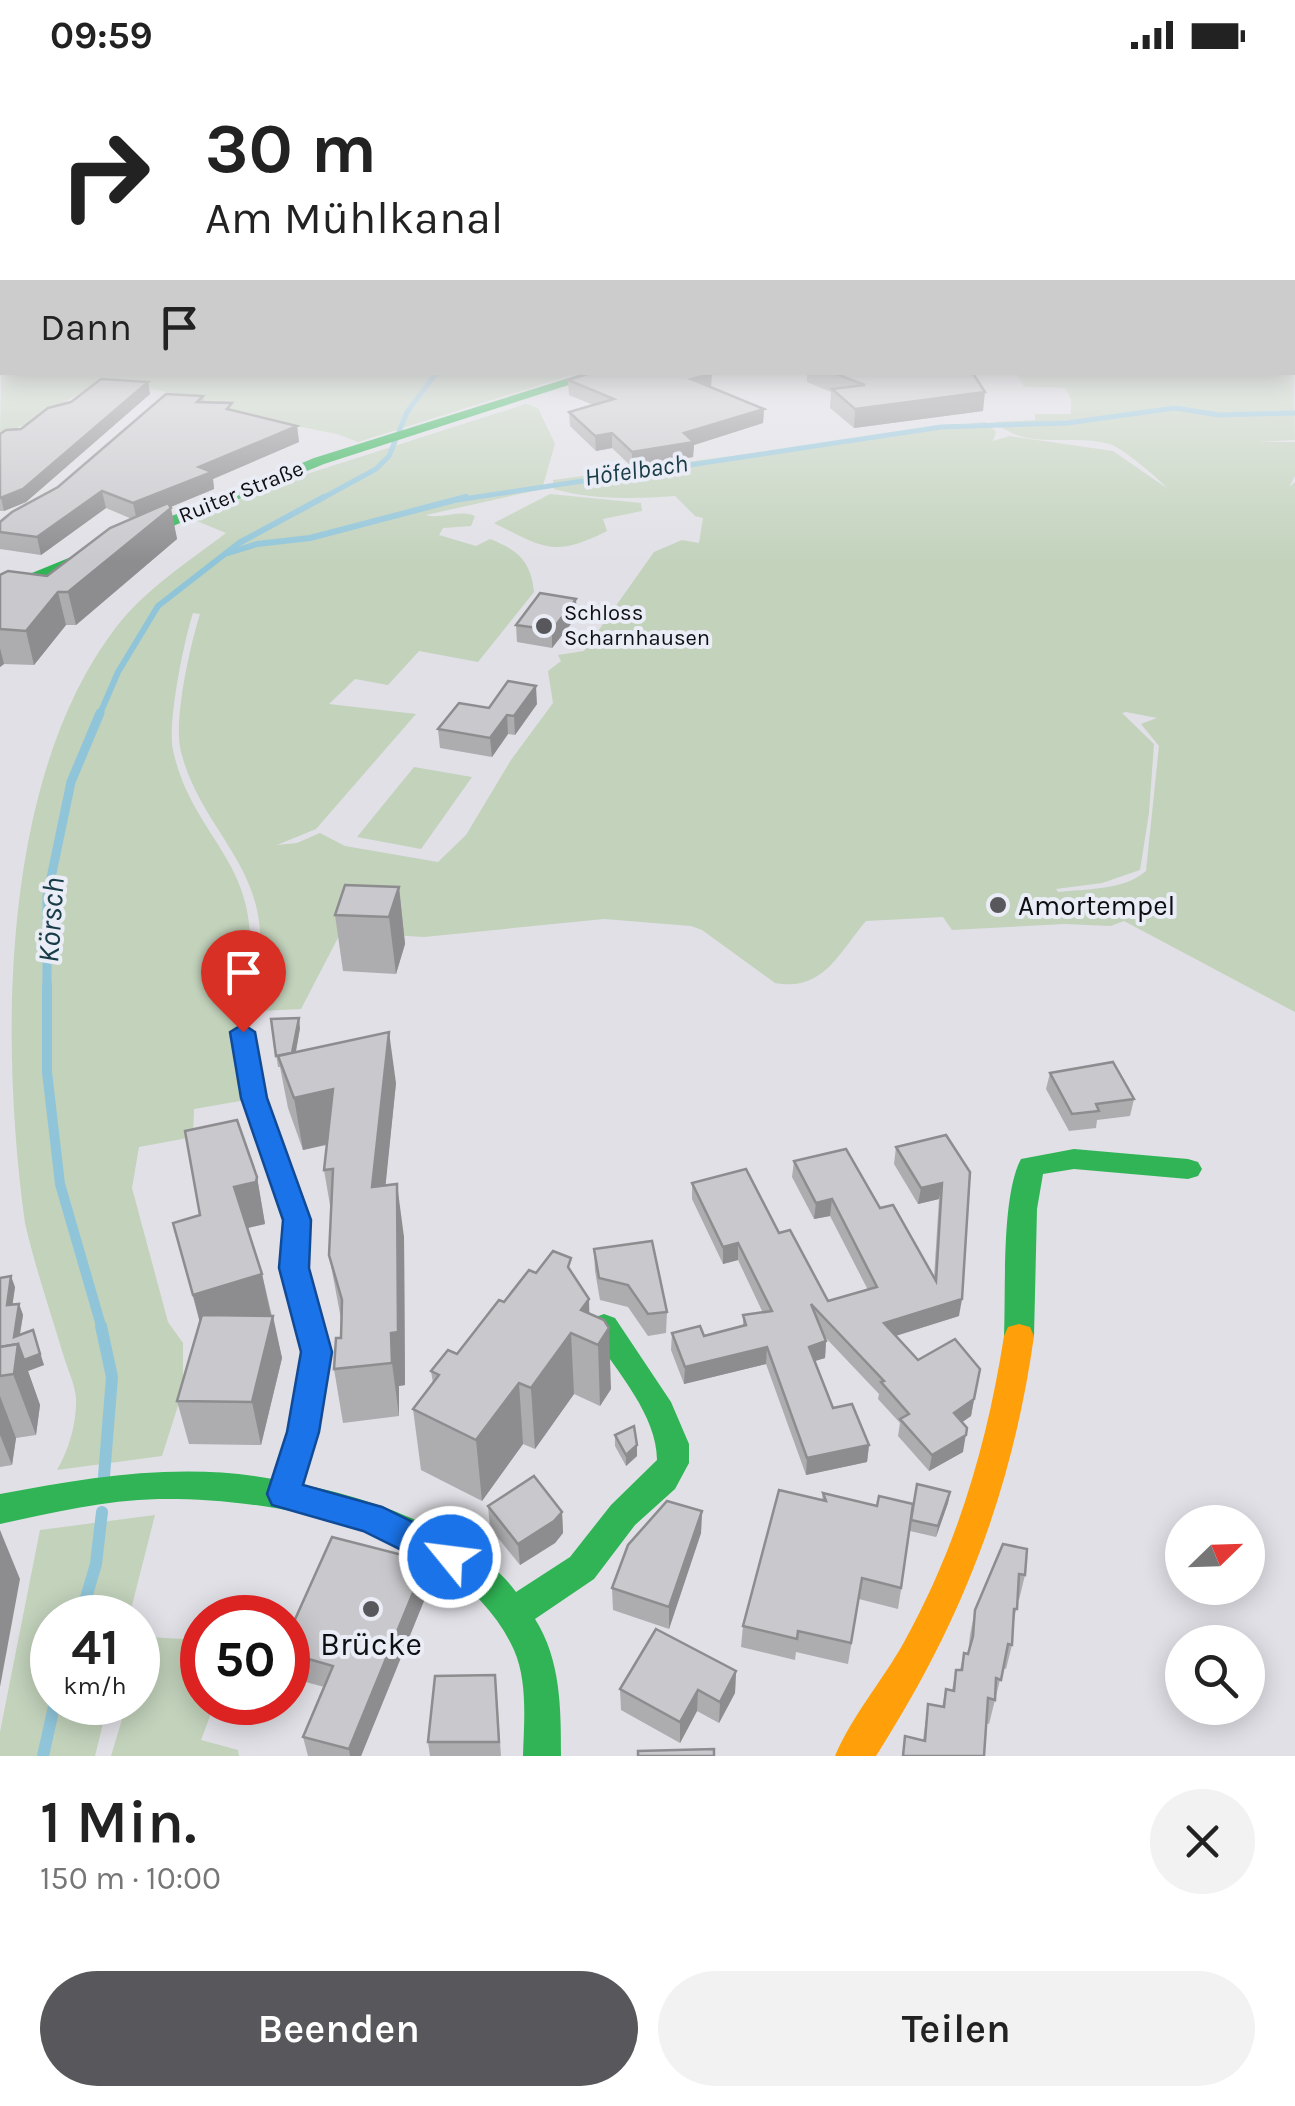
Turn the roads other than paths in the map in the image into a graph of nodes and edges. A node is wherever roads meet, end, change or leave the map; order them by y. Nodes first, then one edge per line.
1 (496, 405) edge
2 (0, 592) edge
3 (243, 1032) dead end
4 (1188, 1170) dead end
5 (604, 1326) edge
6 (284, 1494) junction
7 (0, 1509) edge
8 (513, 1614) junction
9 (542, 1756) edge
10 (854, 1756) edge

1 - 2 main road, Ruiter Straße
3 - 6 main road
4 - 10 main road
5 - 8 main road
6 - 7 main road
6 - 8 main road
8 - 9 main road

